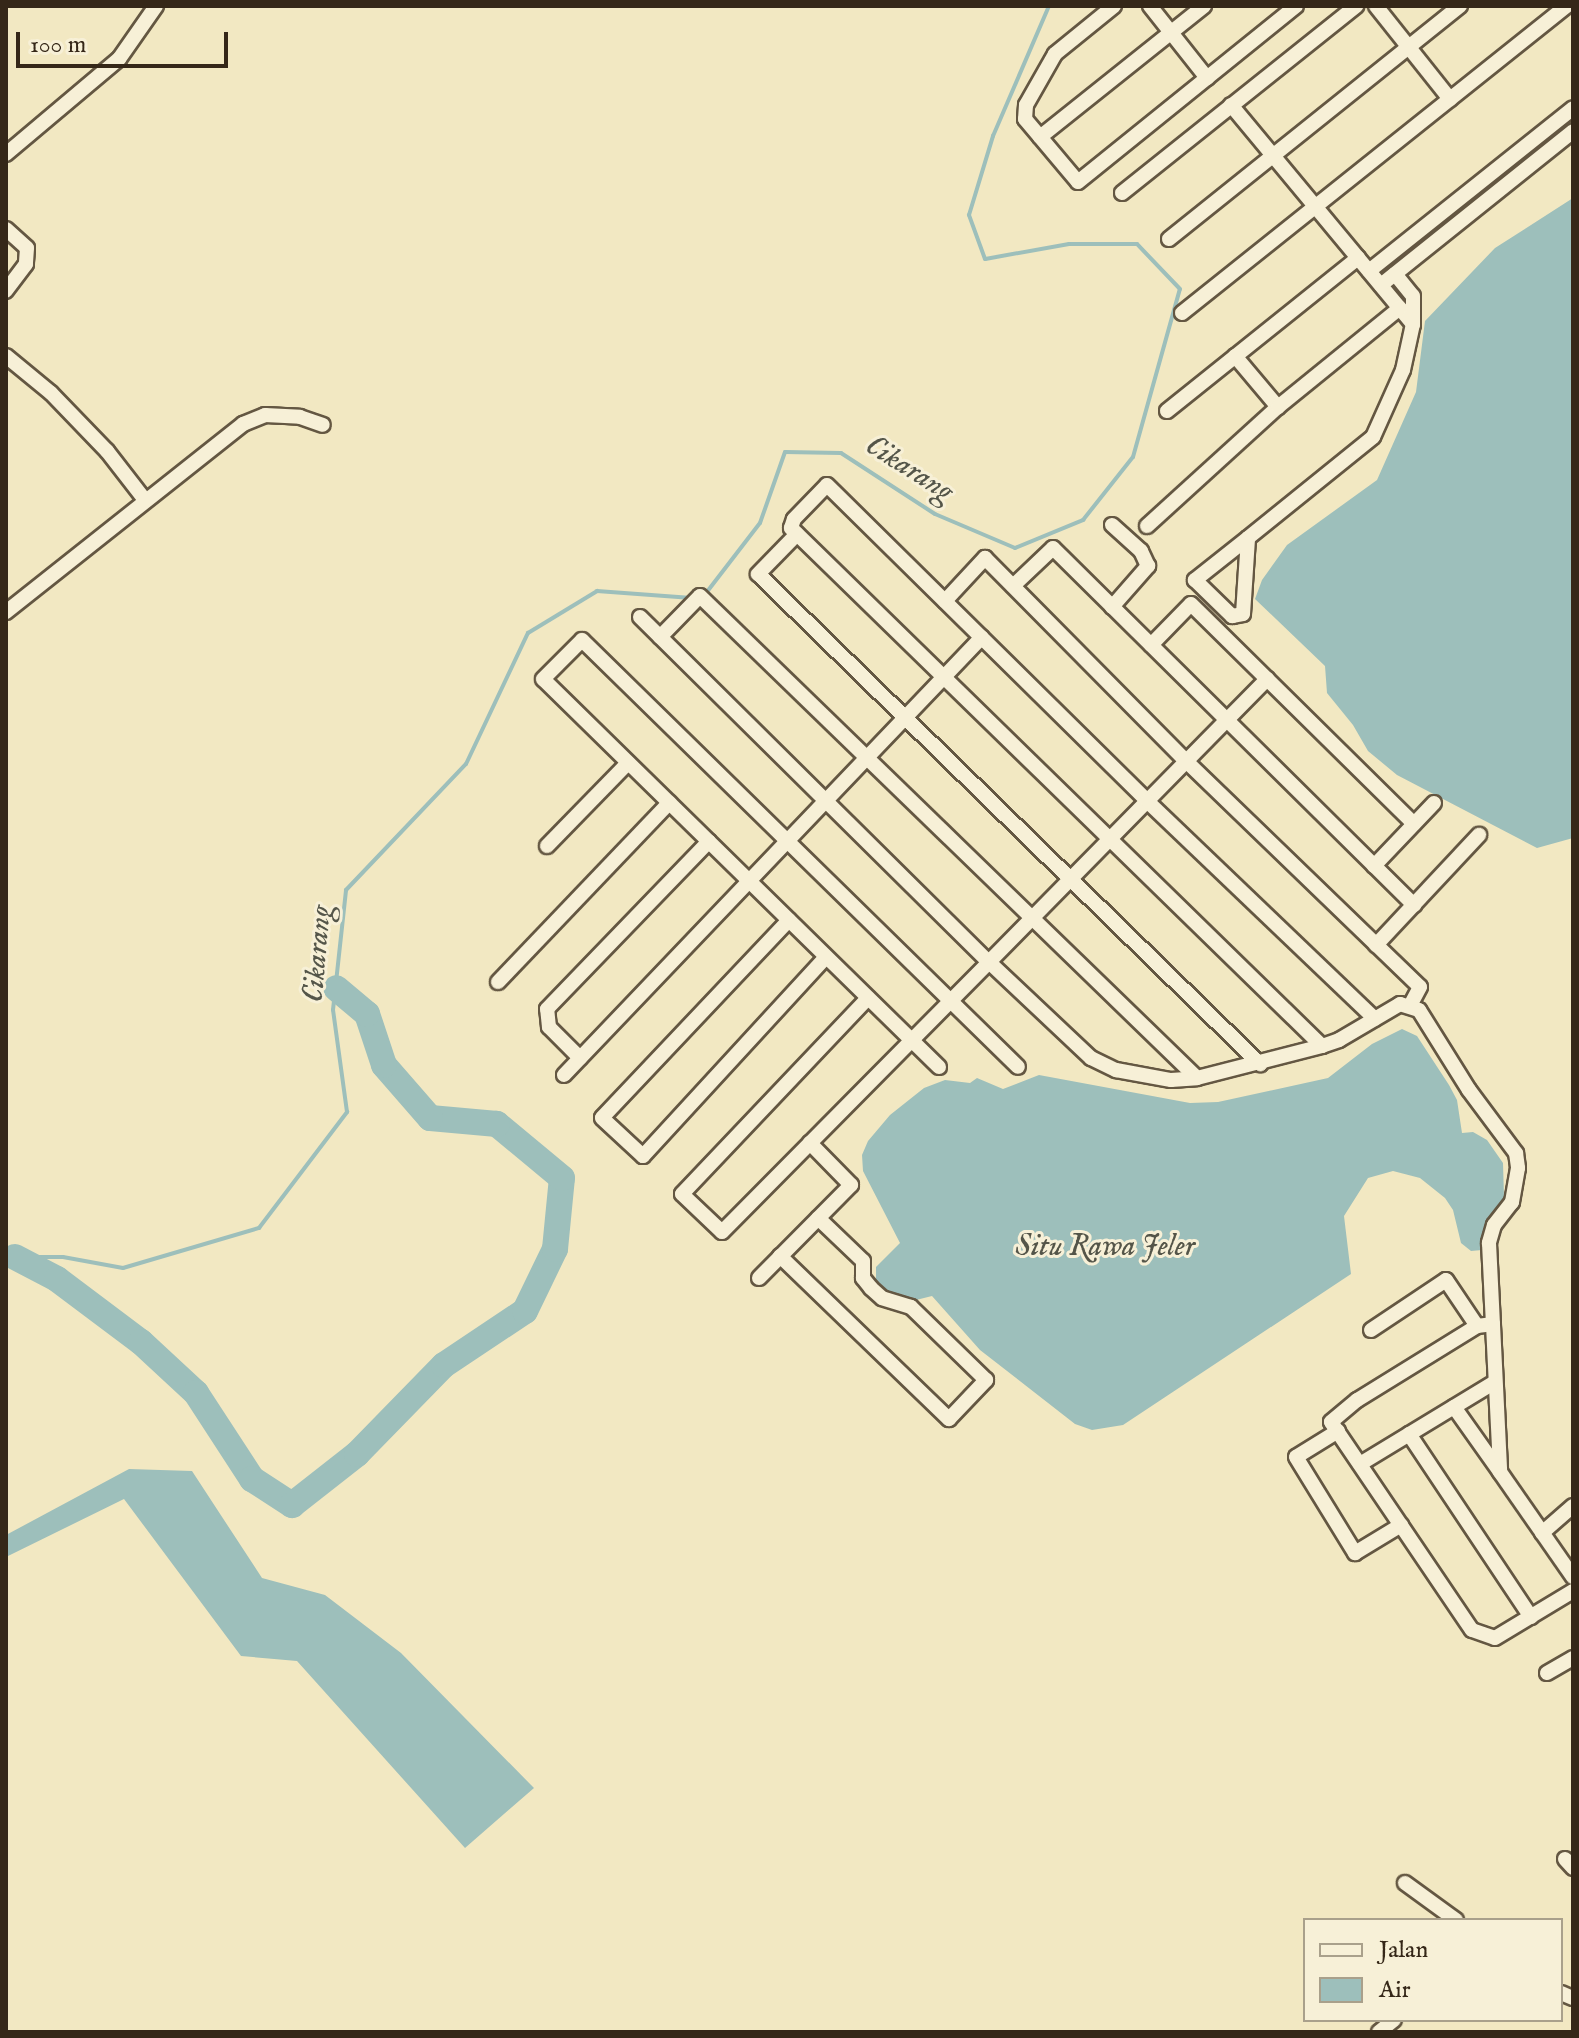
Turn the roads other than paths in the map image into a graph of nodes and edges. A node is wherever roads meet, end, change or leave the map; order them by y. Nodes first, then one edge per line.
1 (156, 6) edge
2 (1114, 6) edge
3 (1150, 6) edge
4 (1204, 6) edge
5 (1296, 6) edge
6 (1356, 6) edge
7 (1376, 6) edge
8 (1460, 6) edge
9 (1566, 6) edge
10 (1171, 32) junction
11 (1409, 47) junction
12 (1207, 78) junction
13 (1450, 99) junction
14 (1231, 105) junction
15 (1573, 108) edge
16 (1573, 131) edge
17 (1040, 137) junction
18 (1525, 146) junction
19 (6, 154) edge
20 (1273, 155) junction
21 (1537, 160) junction
22 (1122, 193) dead end
23 (1315, 206) junction
24 (6, 229) edge
25 (1169, 239) dead end
26 (1407, 240) junction
27 (1419, 254) junction
28 (1358, 258) junction
29 (1369, 271) junction
30 (1395, 274) junction
31 (1381, 285) junction
32 (6, 291) edge
33 (1400, 308) junction
34 (1182, 313) dead end
35 (1413, 324) junction
36 (6, 356) edge
37 (1235, 356) junction
38 (1278, 407) junction
39 (1167, 411) dead end
40 (323, 425) dead end
41 (145, 500) junction
42 (1112, 525) dead end
43 (1147, 526) dead end
44 (797, 534) junction
45 (1248, 538) junction
46 (1013, 586) junction
47 (945, 601) junction
48 (1112, 607) junction
49 (6, 612) edge
50 (640, 617) dead end
51 (660, 637) junction
52 (982, 637) junction
53 (1151, 645) junction
54 (943, 678) junction
55 (1267, 679) junction
56 (905, 717) junction
57 (1227, 720) junction
58 (866, 757) junction
59 (1186, 761) junction
60 (628, 763) junction
61 (825, 800) junction
62 (1147, 801) junction
63 (669, 803) junction
64 (1434, 803) dead end
65 (1414, 824) junction
66 (1479, 835) dead end
67 (786, 840) junction
68 (1109, 840) junction
69 (709, 841) junction
70 (547, 846) dead end
71 (1374, 866) junction
72 (1070, 879) junction
73 (748, 880) junction
74 (1414, 905) junction
75 (1032, 918) junction
76 (789, 920) junction
77 (1376, 945) junction
78 (826, 957) junction
79 (989, 962) junction
80 (498, 982) dead end
81 (868, 998) junction
82 (950, 1001) junction
83 (1410, 1006) junction
84 (1375, 1019) junction
85 (912, 1040) junction
86 (1322, 1046) junction
87 (580, 1058) junction
88 (1260, 1064) junction
89 (939, 1067) dead end
90 (1018, 1067) dead end
91 (564, 1075) dead end
92 (1197, 1078) junction
93 (810, 1143) junction
94 (818, 1218) junction
95 (780, 1256) junction
96 (759, 1278) dead end
97 (1493, 1324) junction
98 (1477, 1326) junction
99 (1371, 1330) dead end
100 (1495, 1382) junction
101 (1454, 1407) junction
102 (1338, 1431) junction
103 (1409, 1434) junction
104 (1360, 1464) junction
105 (1500, 1472) junction
106 (1573, 1506) edge
107 (1401, 1525) junction
108 (1542, 1533) junction
109 (1573, 1577) edge
110 (1573, 1591) edge
111 (1531, 1617) junction
112 (1573, 1658) edge
113 (1547, 1673) dead end
114 (1405, 1883) dead end
115 (1453, 1918) edge

1 - 19 street
2 - 17 street
3 - 10 street
4 - 10 street
5 - 12 street
6 - 14 street
7 - 11 street
8 - 11 street
9 - 13 street
10 - 12 street
10 - 17 street
11 - 13 street
11 - 20 street
12 - 17 street
13 - 23 street
14 - 20 street
14 - 22 street
15 - 18 street
16 - 21 street
18 - 21 street
18 - 26 street
20 - 23 street
20 - 25 street
21 - 27 street
23 - 28 street
23 - 34 street
24 - 32 street
26 - 27 street
26 - 29 street
27 - 30 street
28 - 29 street
28 - 37 street
29 - 31 street
30 - 31 street
30 - 35 street
31 - 33 street
33 - 35 street
33 - 38 street
35 - 45 street
36 - 41 street
37 - 38 street
37 - 39 street
38 - 43 street
40 - 41 street
41 - 49 street
42 - 48 street
44 - 47 street
44 - 54 street
44 - 56 street
45 - 45 street
46 - 47 street
46 - 48 street
46 - 59 street
47 - 52 street
48 - 53 street
50 - 51 street
51 - 58 street
51 - 61 street
52 - 54 street
52 - 62 street
53 - 55 street
53 - 57 street
54 - 56 street
54 - 68 street
55 - 57 street
55 - 65 street
56 - 58 street
56 - 72 street
57 - 59 street
57 - 71 street
58 - 61 street
58 - 75 street
59 - 62 street
59 - 77 street
60 - 63 street
60 - 67 street
60 - 70 street
61 - 67 street
61 - 79 street
62 - 68 street
62 - 84 street
63 - 69 street
63 - 80 street
64 - 65 street
65 - 71 street
66 - 74 street
67 - 73 street
67 - 82 street
68 - 72 street
68 - 86 street
69 - 73 street
69 - 87 street
71 - 74 street
72 - 75 street
72 - 88 street
73 - 76 street
73 - 87 street
74 - 77 street
75 - 79 street
75 - 92 street
76 - 78 street
76 - 78 street
77 - 83 street
78 - 81 street
79 - 82 street
79 - 92 street
81 - 85 street
81 - 93 street
82 - 85 street
82 - 90 street
83 - 84 street
83 - 97 street
84 - 86 street
85 - 89 street
85 - 93 street
86 - 88 street
87 - 91 street
88 - 92 street
93 - 94 street
94 - 95 street
94 - 95 street
95 - 96 street
97 - 98 street
97 - 100 street
98 - 99 street
98 - 102 street
100 - 101 street
100 - 105 street
101 - 103 street
101 - 105 street
102 - 104 street
102 - 107 street
103 - 104 street
103 - 111 street
104 - 107 street
105 - 108 street
106 - 108 street
107 - 111 street
108 - 109 street
110 - 111 street
112 - 113 street
114 - 115 street

